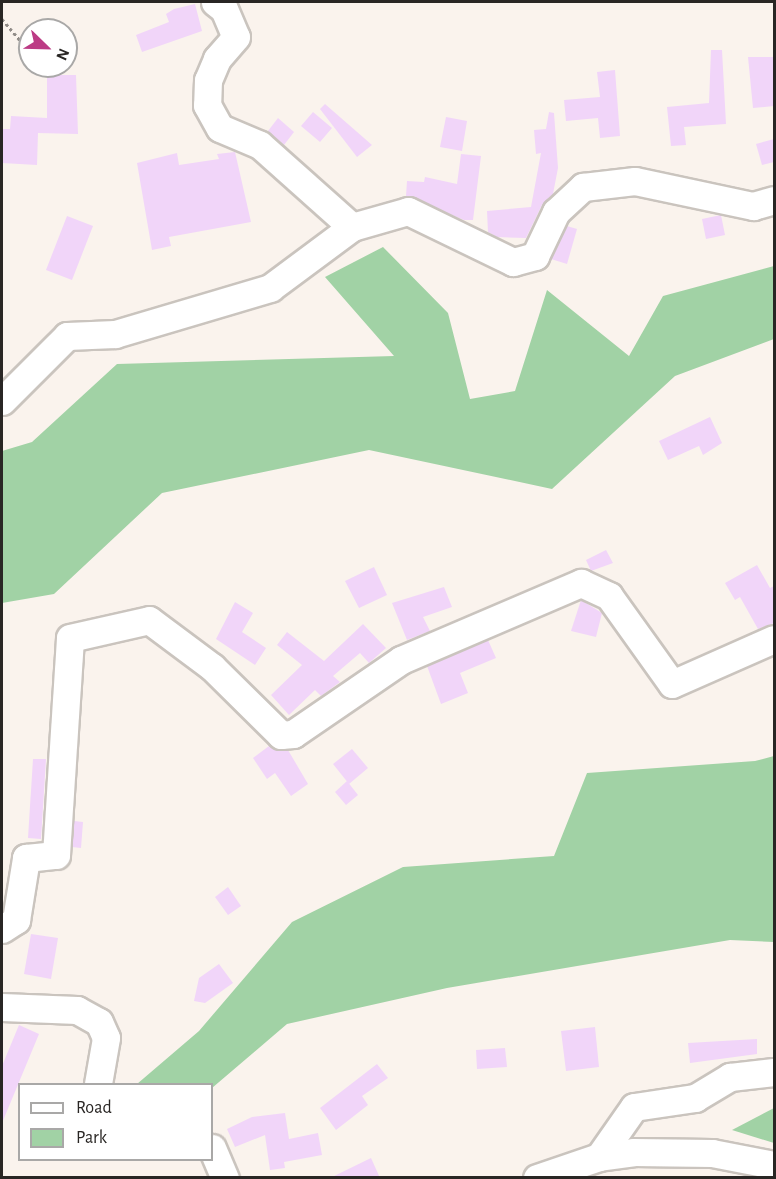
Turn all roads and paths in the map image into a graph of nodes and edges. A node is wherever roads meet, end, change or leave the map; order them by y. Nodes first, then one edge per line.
1 (215, 2) edge
2 (2, 19) edge
3 (18, 38) edge
4 (774, 200) edge
5 (352, 227) junction
6 (2, 401) edge
7 (774, 639) edge
8 (2, 929) edge
9 (2, 1007) edge
10 (774, 1072) edge
11 (98, 1083) edge
12 (213, 1150) edge
13 (599, 1158) junction
14 (774, 1165) edge
15 (225, 1178) edge
16 (537, 1178) edge

1 - 5 street
2 - 3 path
4 - 5 street
5 - 6 street
7 - 8 street
9 - 11 street
10 - 13 street
12 - 15 street
13 - 14 street
13 - 16 street

